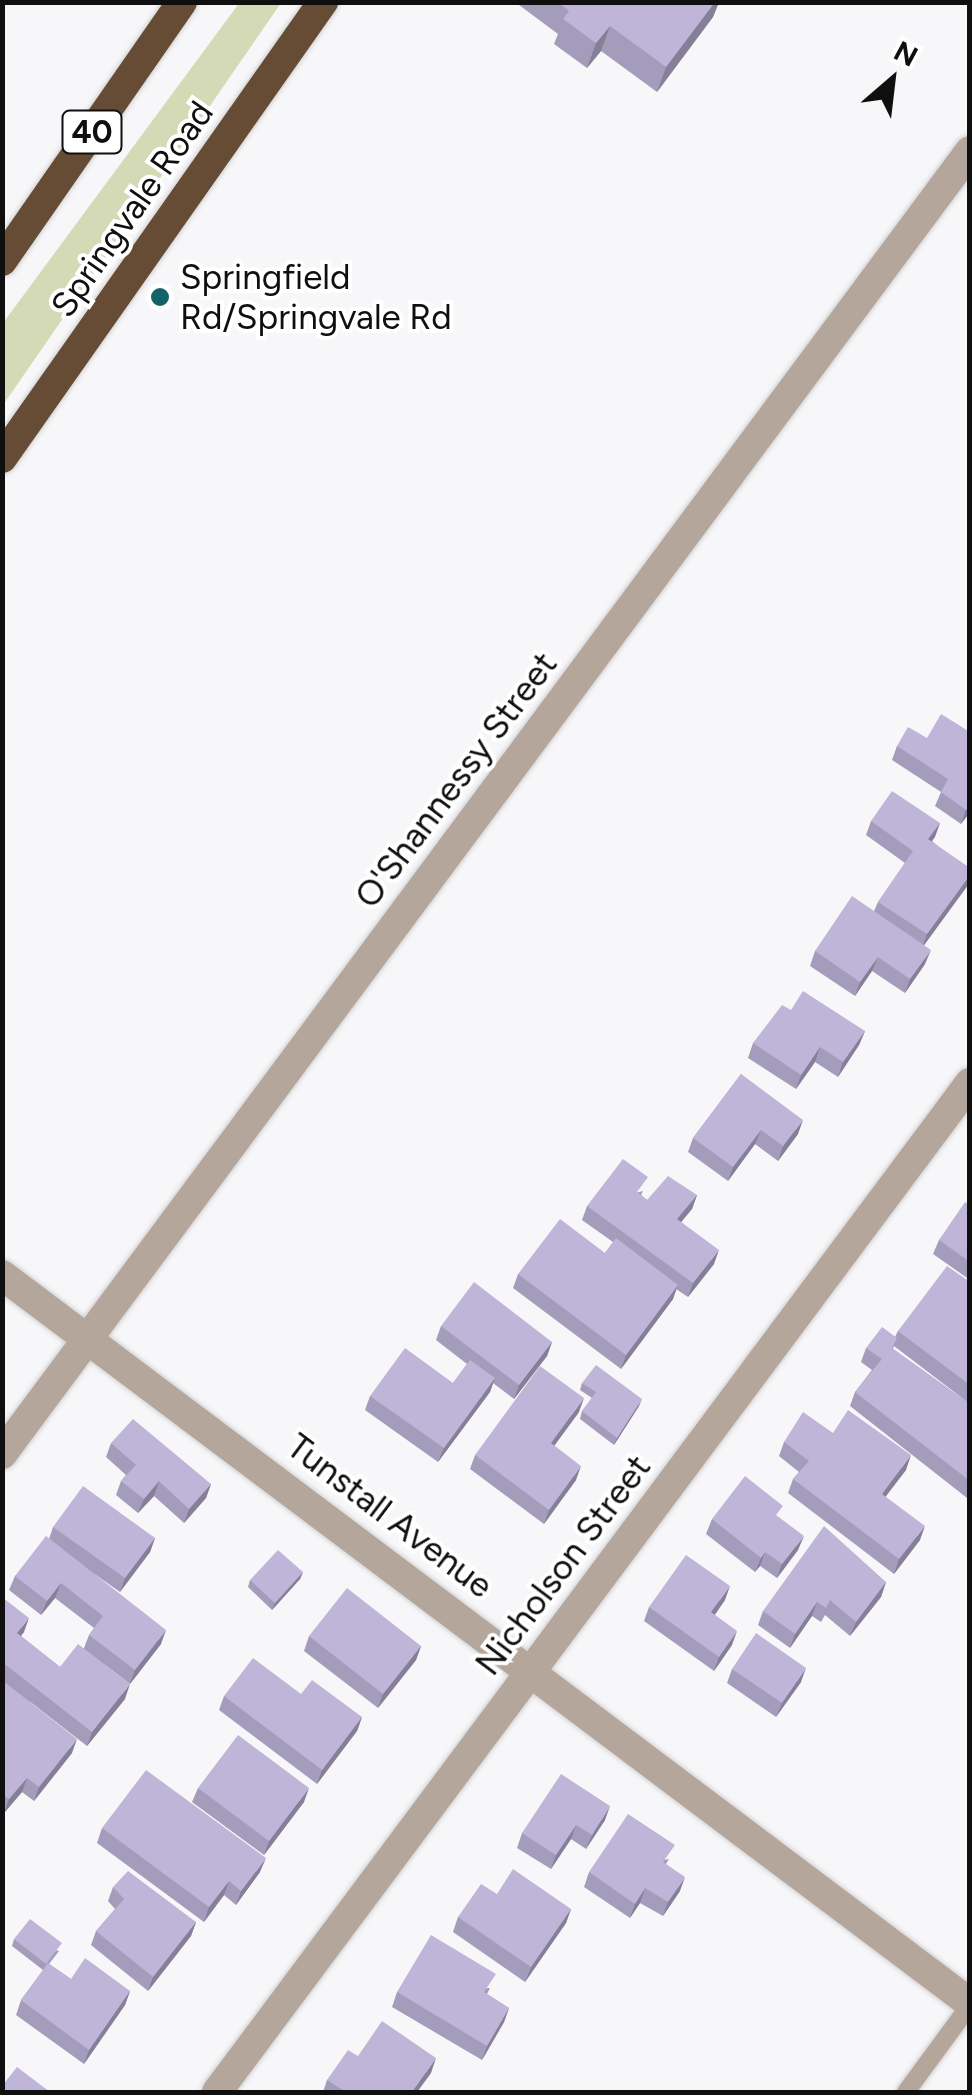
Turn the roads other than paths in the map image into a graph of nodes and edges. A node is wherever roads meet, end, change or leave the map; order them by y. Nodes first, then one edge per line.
1 (182, 2) edge
2 (323, 2) edge
3 (970, 151) edge
4 (2, 262) edge
5 (2, 458) edge
6 (970, 1083) edge
7 (2, 1275) edge
8 (88, 1338) junction
9 (2, 1454) edge
10 (532, 1668) junction
11 (970, 2004) edge
12 (217, 2092) edge
13 (906, 2092) edge

1 - 4 highway, 40
2 - 5 highway, Springvale Road
3 - 8 street, O'Shannessy Street
6 - 10 street, Nicholson Street
7 - 8 street, Tunstall Avenue
8 - 9 street, O'Shannessy Street
8 - 10 street, Tunstall Avenue
10 - 11 street, Tunstall Avenue
10 - 12 street, Nicholson Street
11 - 13 lane

